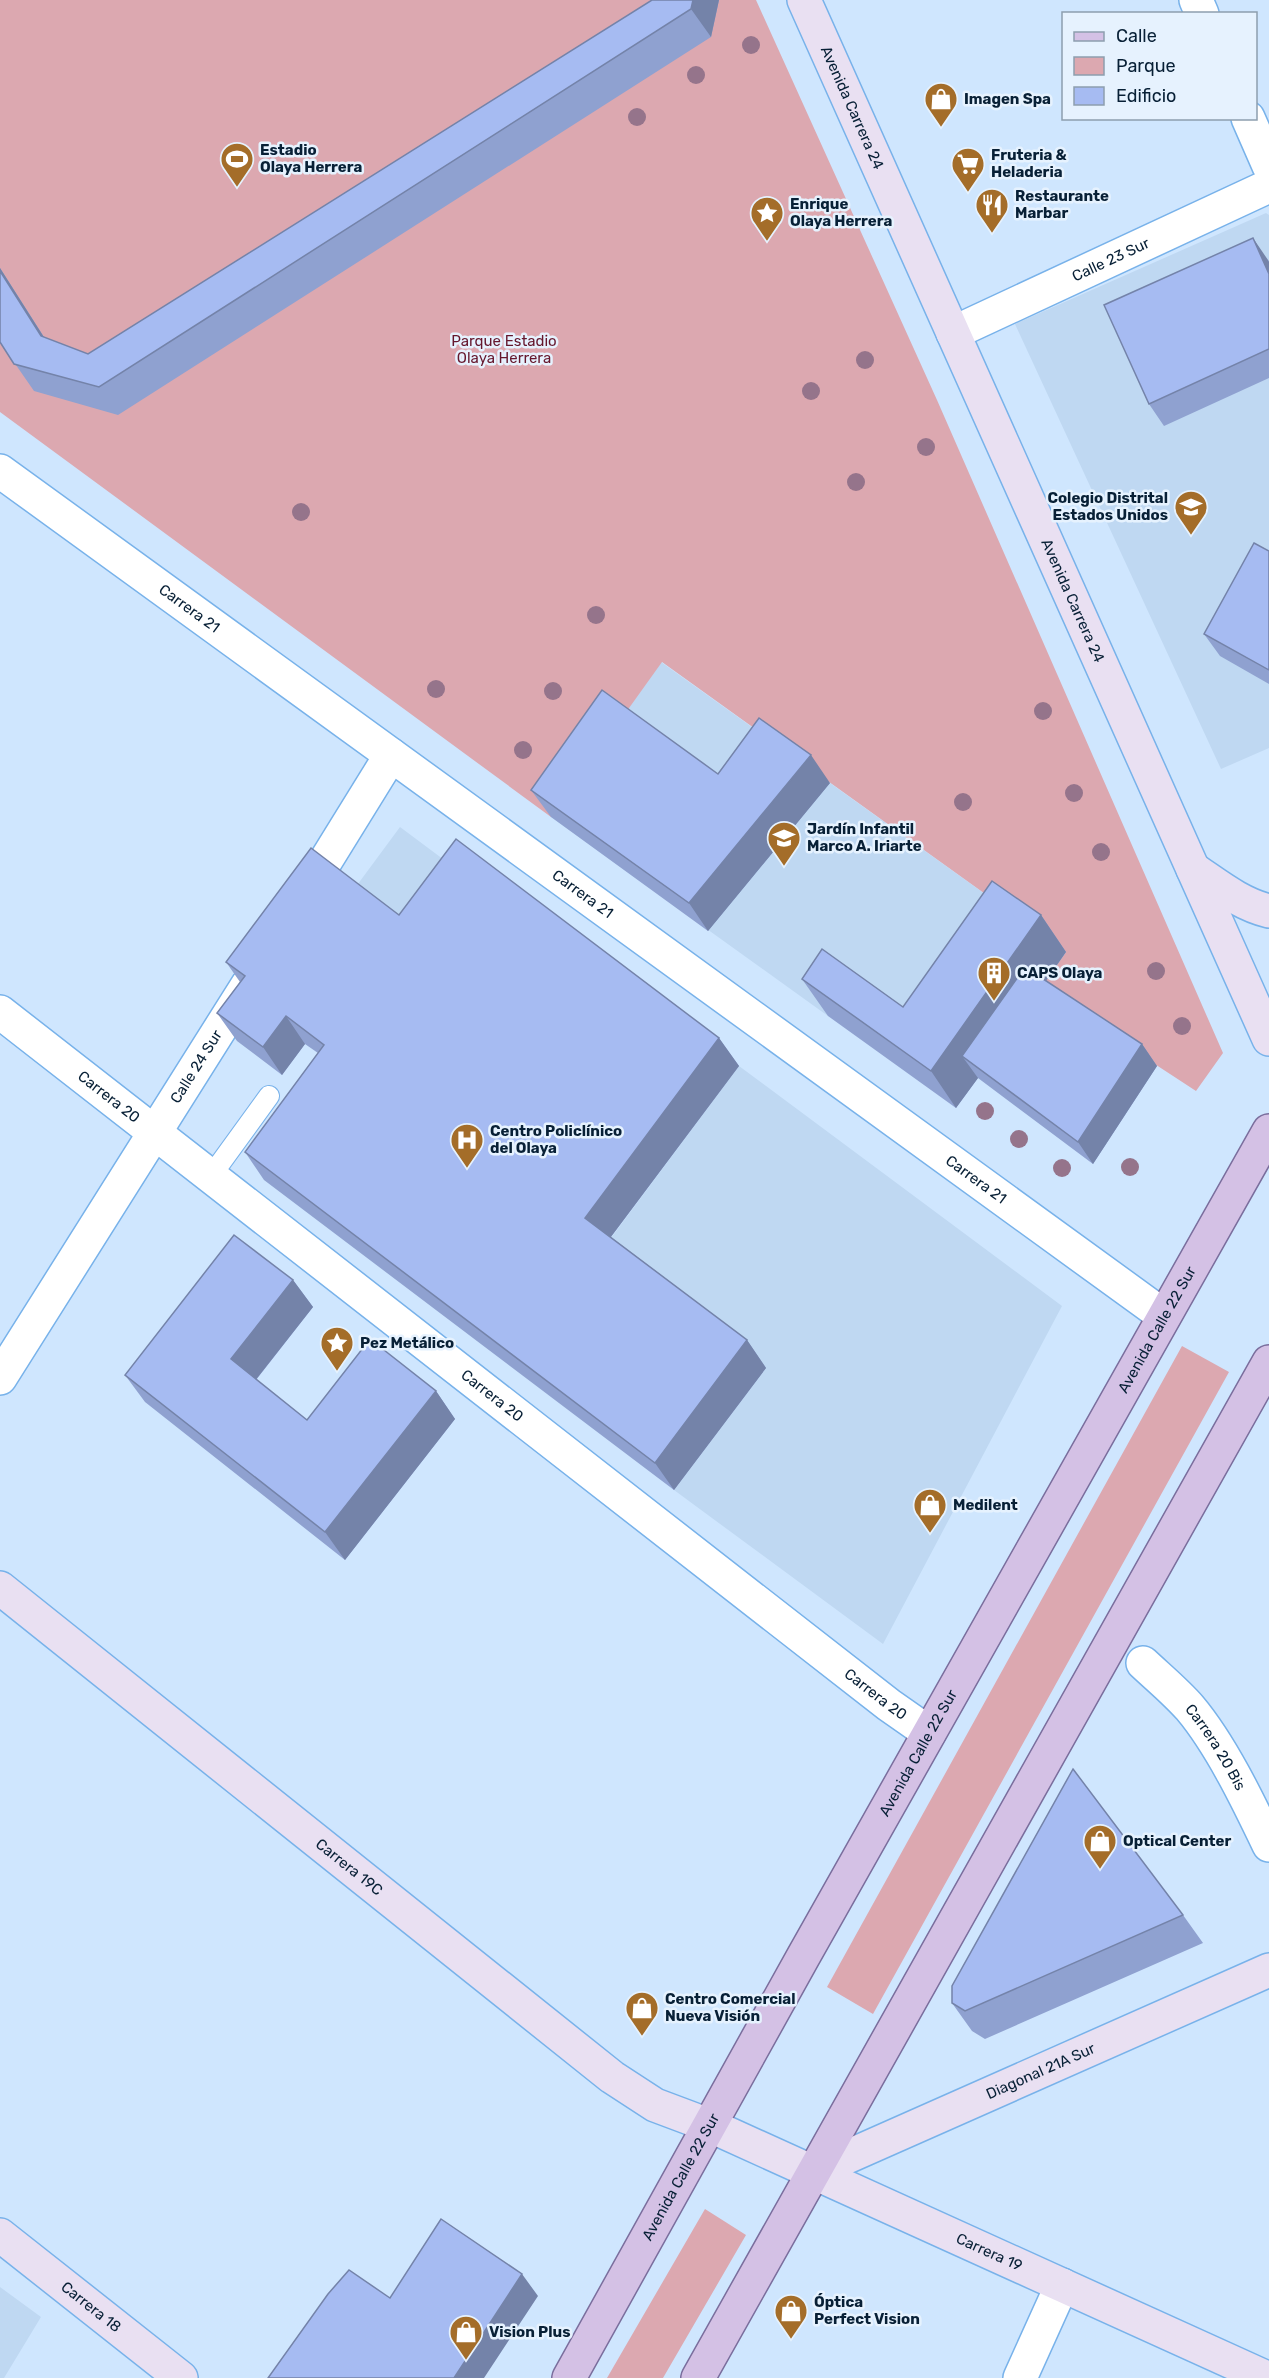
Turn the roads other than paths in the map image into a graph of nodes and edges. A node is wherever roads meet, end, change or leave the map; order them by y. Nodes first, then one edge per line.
1 (804, 0) edge
2 (1249, 120) edge
3 (1269, 166) edge
4 (1269, 186) edge
5 (953, 333) junction
6 (0, 471) edge
7 (392, 755) junction
8 (1193, 869) junction
9 (1269, 911) edge
10 (285, 925) edge
11 (260, 964) edge
12 (0, 1013) edge
13 (1269, 1038) edge
14 (269, 1096) dead end
15 (1269, 1131) edge
16 (155, 1132) junction
17 (211, 1176) junction
18 (1164, 1316) junction
19 (1269, 1362) edge
20 (0, 1378) edge
21 (0, 1588) edge
22 (1143, 1663) dead end
23 (929, 1733) junction
24 (1269, 1845) edge
25 (1269, 1970) edge
26 (711, 2126) junction
27 (813, 2172) junction
28 (0, 2235) edge
29 (1062, 2285) junction
30 (181, 2378) edge
31 (569, 2378) edge
32 (698, 2378) edge
33 (1020, 2378) edge
34 (1267, 2378) edge

1 - 5 street, Avenida Carrera 24
2 - 3 street
4 - 5 street, Calle 23 Sur
5 - 8 street, Avenida Carrera 24
6 - 7 street, Carrera 21
7 - 10 street
7 - 18 street, Carrera 21
8 - 9 street
8 - 13 street, Avenida Carrera 24
11 - 16 street, Calle 24 Sur
12 - 16 street, Carrera 20
14 - 17 lane
15 - 18 main road, Avenida Calle 22 Sur
16 - 17 street, Carrera 20
16 - 20 street, Calle 24 Sur
17 - 23 street, Carrera 20
18 - 23 main road, Avenida Calle 22 Sur
19 - 27 main road
21 - 26 street, Carrera 19C
22 - 24 street, Carrera 20 Bis
23 - 26 main road, Avenida Calle 22 Sur
25 - 27 street, Diagonal 21A Sur
26 - 27 street, Carrera 19
26 - 31 main road, Avenida Calle 22 Sur
27 - 29 street, Carrera 19
27 - 32 main road
28 - 30 street, Carrera 18
29 - 33 street
29 - 34 street, Carrera 19

